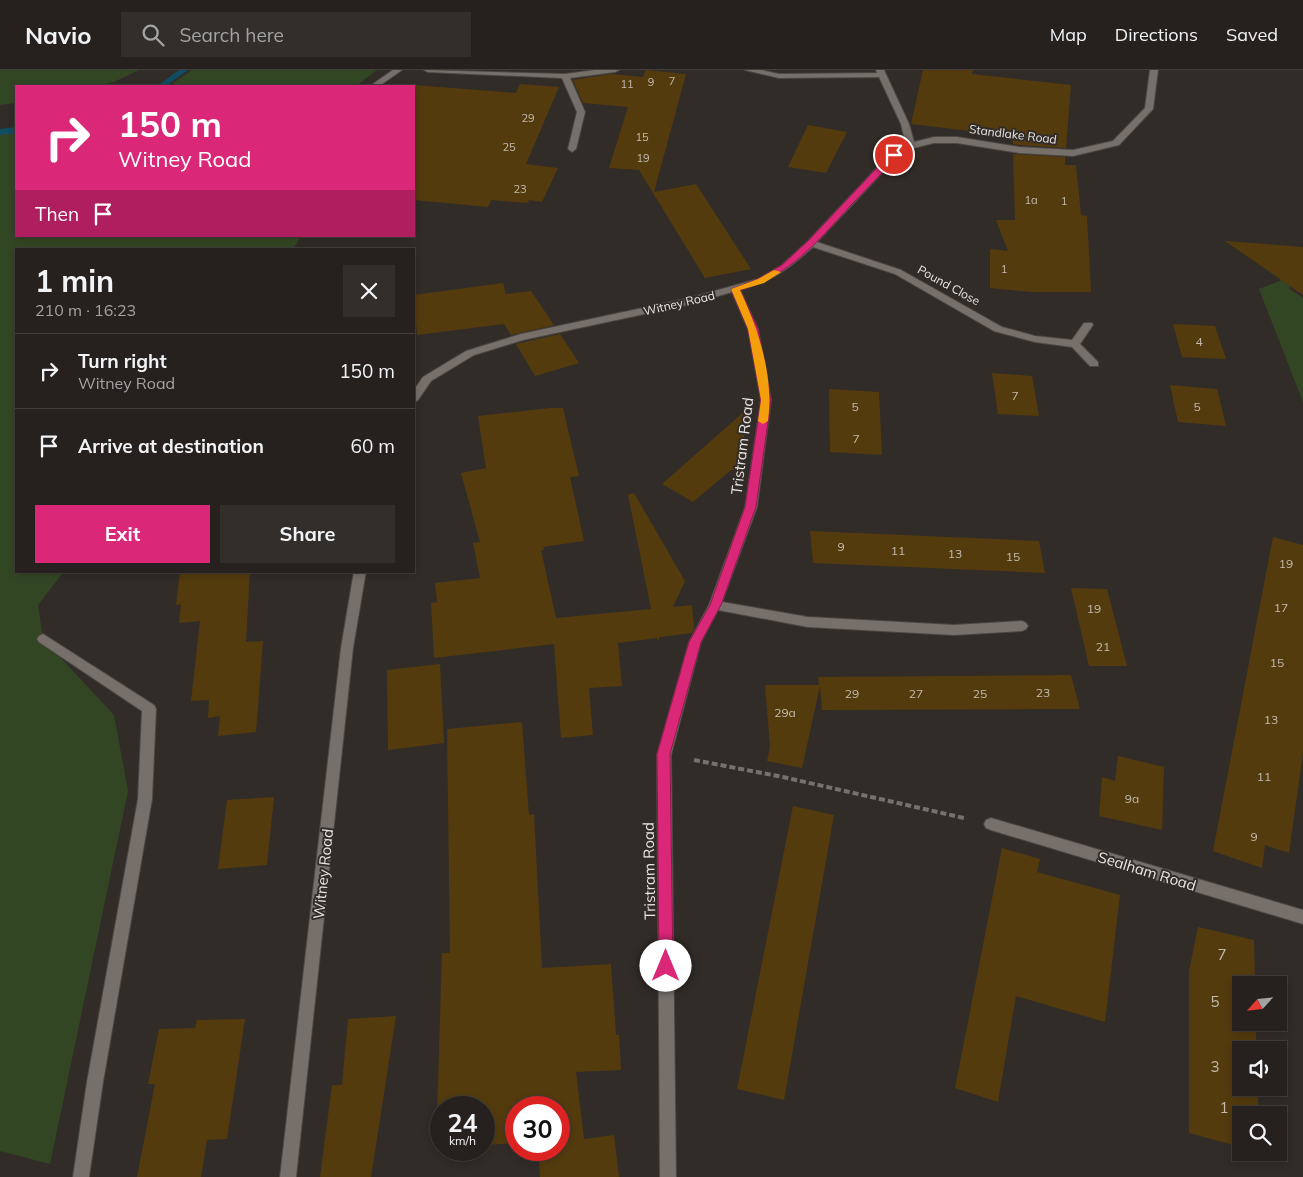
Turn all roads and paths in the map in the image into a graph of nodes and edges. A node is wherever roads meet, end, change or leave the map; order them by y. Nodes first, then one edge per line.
1 (398, 70) edge
2 (428, 70) edge
3 (615, 70) edge
4 (749, 70) edge
5 (1154, 70) edge
6 (881, 72) edge
7 (565, 76) junction
8 (376, 85) edge
9 (911, 146) junction
10 (572, 149) dead end
11 (811, 243) junction
12 (735, 289) junction
13 (1088, 325) dead end
14 (1075, 344) junction
15 (1094, 364) dead end
16 (415, 397) edge
17 (360, 573) edge
18 (715, 605) junction
19 (1022, 626) dead end
20 (43, 639) dead end
21 (664, 754) junction
22 (990, 824) joint
23 (1303, 917) edge
24 (81, 1177) edge
25 (288, 1177) edge
26 (668, 1177) edge

1 - 8 street
2 - 7 street
3 - 7 street
4 - 6 street
5 - 9 street, Standlake Road
6 - 9 street
7 - 10 street
9 - 11 street, Witney Road
11 - 12 street, Witney Road
11 - 14 street, Pound Close
12 - 16 street, Witney Road
12 - 18 street, Tristram Road
13 - 14 street
14 - 15 street
17 - 25 street, Witney Road
18 - 19 street
18 - 21 street, Tristram Road
20 - 24 street
21 - 22 path
21 - 26 street, Tristram Road
22 - 23 street, Sealham Road

